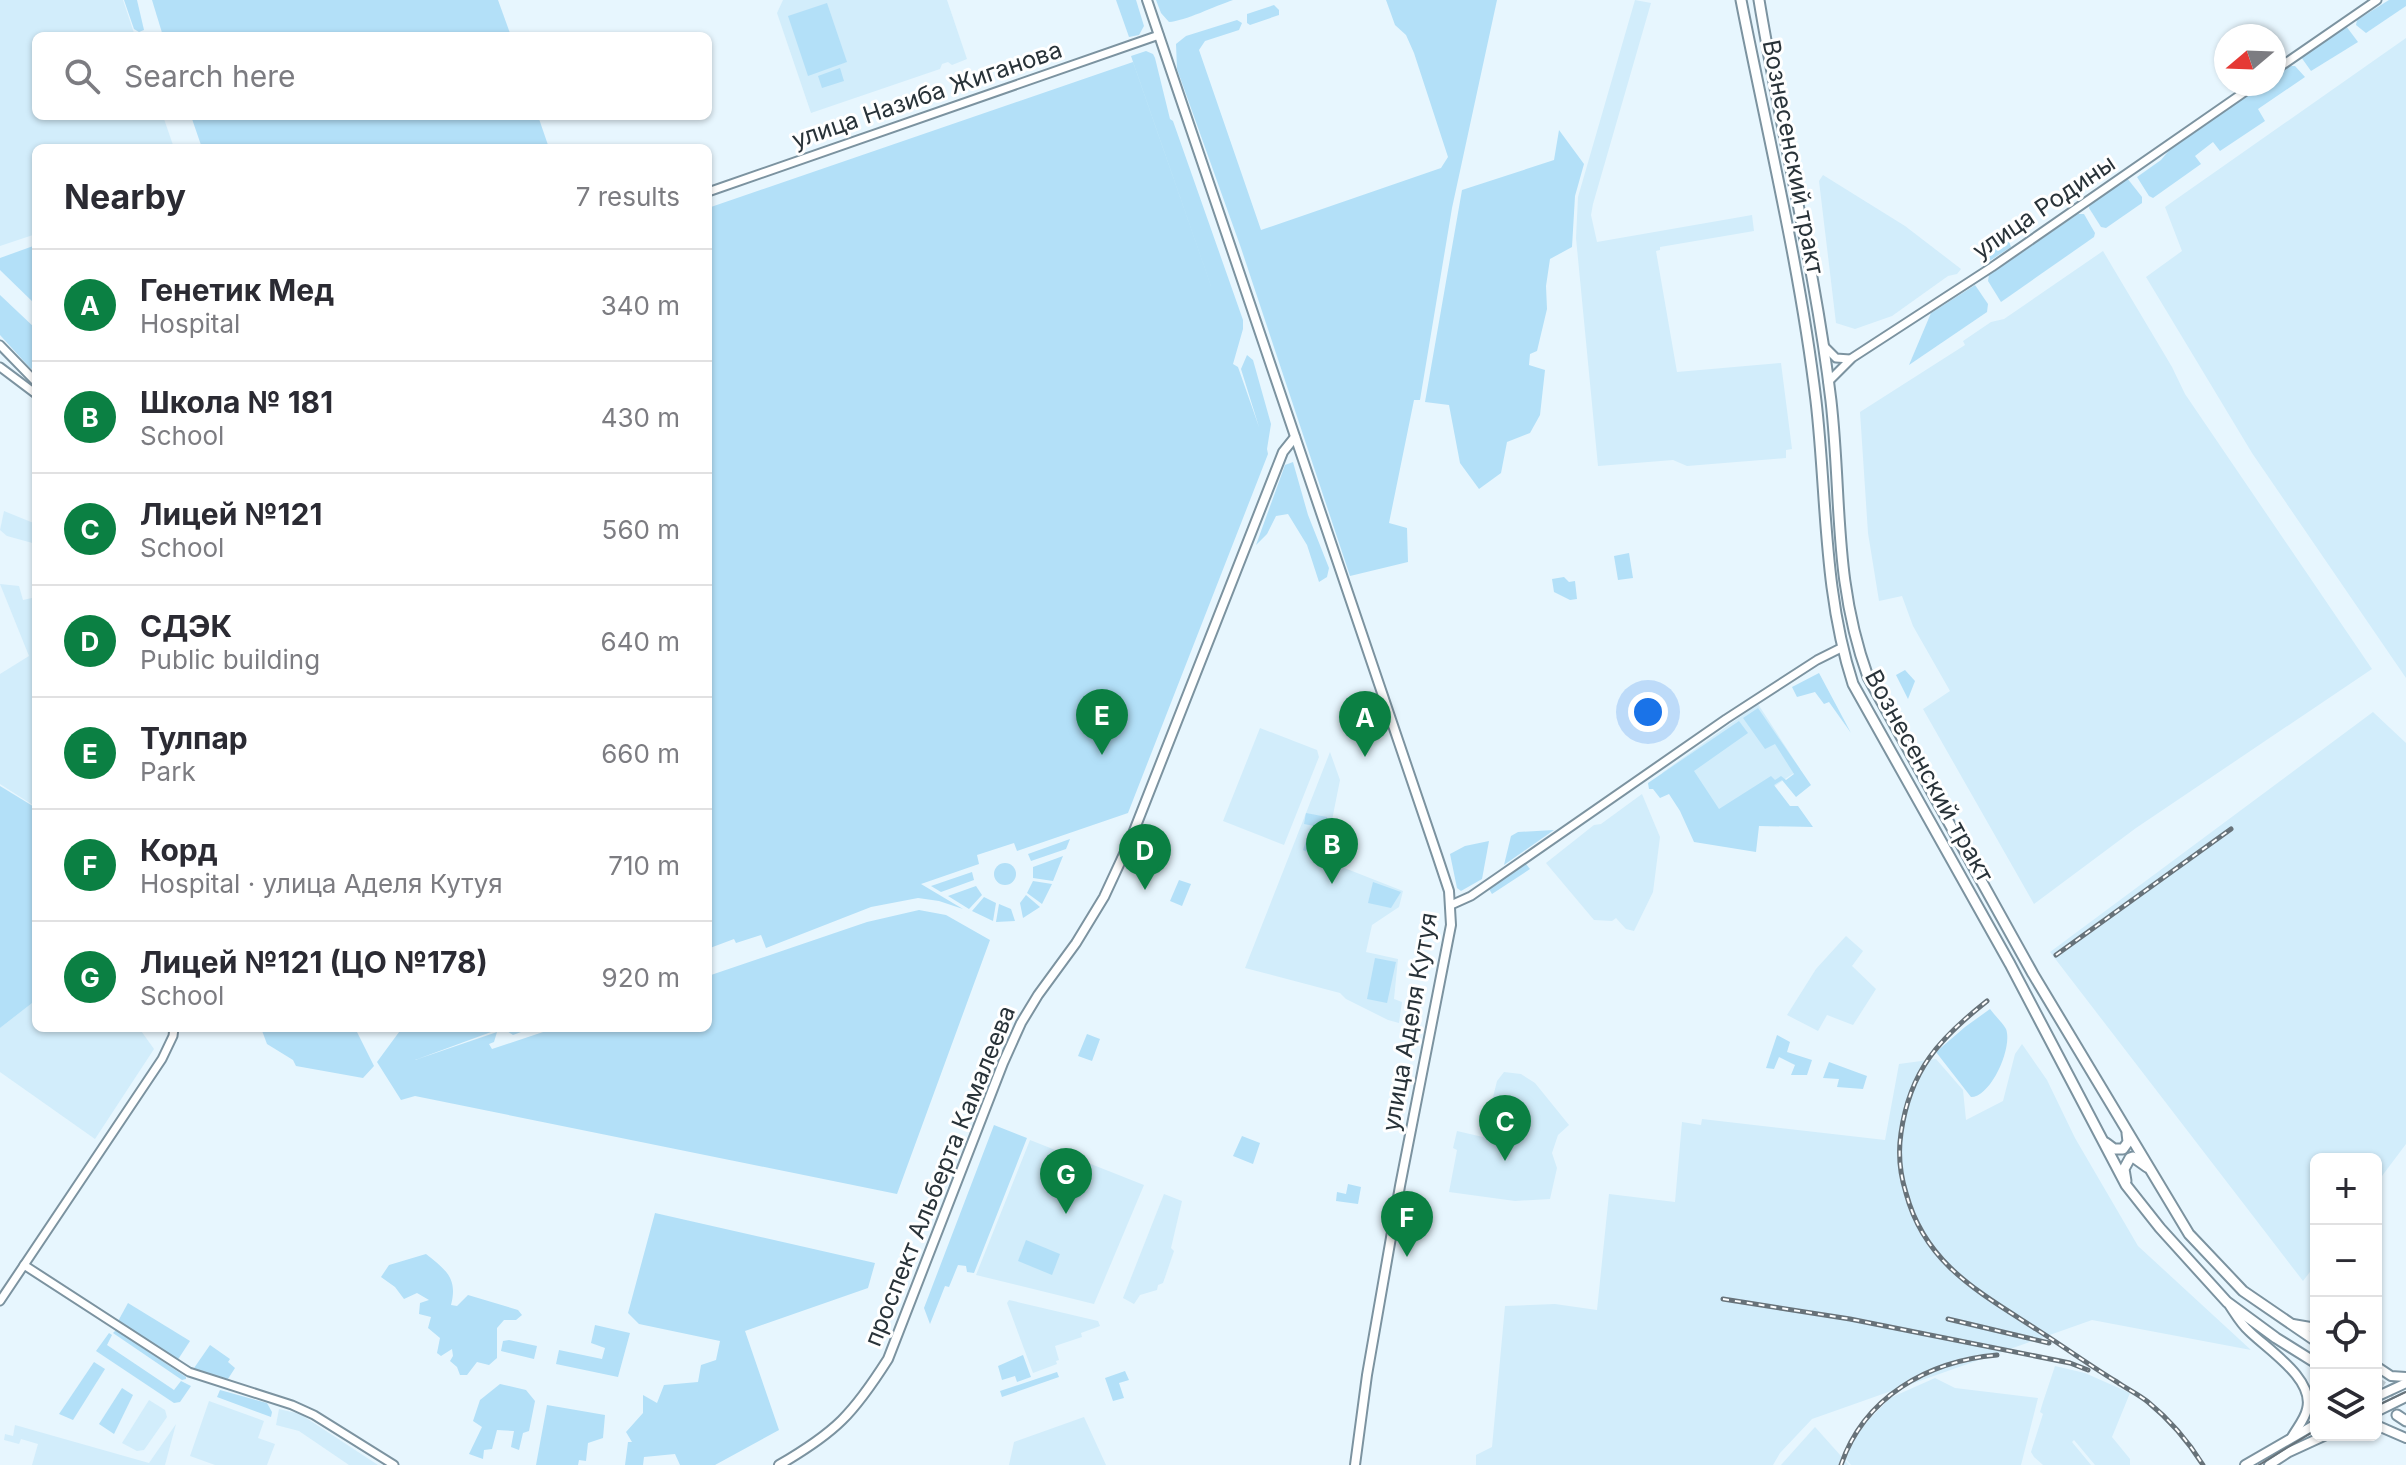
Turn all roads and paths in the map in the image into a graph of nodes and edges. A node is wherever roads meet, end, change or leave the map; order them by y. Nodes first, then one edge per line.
1 (1147, 0) edge
2 (1741, 0) edge
3 (1759, 0) edge
4 (2377, 0) edge
5 (1159, 35) junction
6 (2286, 63) edge
7 (2239, 96) edge
8 (712, 191) edge
9 (0, 345) edge
10 (1823, 345) junction
11 (1852, 358) junction
12 (0, 367) edge
13 (32, 378) edge
14 (32, 381) edge
15 (1828, 382) junction
16 (22, 386) junction
17 (32, 392) edge
18 (1295, 437) junction
19 (1841, 648) junction
20 (1451, 905) junction
21 (173, 1032) edge
22 (2120, 1115) junction
23 (2101, 1139) junction
24 (2153, 1171) junction
25 (2126, 1185) junction
26 (24, 1265) junction
27 (0, 1301) edge
28 (2227, 1302) junction
29 (2291, 1324) junction
30 (2310, 1327) edge
31 (2310, 1337) edge
32 (2310, 1359) edge
33 (2380, 1369) edge
34 (2406, 1380) edge
35 (2382, 1394) edge
36 (2406, 1397) edge
37 (2382, 1409) edge
38 (2310, 1427) edge
39 (2382, 1428) edge
40 (2292, 1437) junction
41 (2406, 1438) edge
42 (2313, 1441) edge
43 (394, 1465) edge
44 (779, 1465) edge
45 (1355, 1465) edge
46 (2245, 1465) edge
47 (2269, 1465) edge

1 - 5 main road
2 - 19 main road, Вознесенский тракт
3 - 10 main road, Вознесенский тракт
4 - 6 street
5 - 8 street, улица Назиба Жиганова
5 - 18 main road
7 - 11 street, улица Родины
9 - 13 street
10 - 11 street
10 - 15 main road, Вознесенский тракт
11 - 15 street, улица Родины
12 - 16 street
14 - 16 street
15 - 22 main road, Вознесенский тракт
16 - 17 street
18 - 20 main road
18 - 44 main road, проспект Альберта Камалеева
19 - 20 street, улица Аделя Кутуя
19 - 23 main road, Вознесенский тракт
20 - 45 main road, улица Аделя Кутуя
21 - 26 street
22 - 23 main road
22 - 24 main road, Вознесенский тракт
23 - 25 main road, Вознесенский тракт
24 - 25 main road
24 - 29 main road, Вознесенский тракт
25 - 28 main road, Вознесенский тракт
26 - 27 street
26 - 43 street
28 - 32 main road, Вознесенский тракт
28 - 40 main road
29 - 30 main road
29 - 31 main road, Вознесенский тракт
33 - 34 main road
34 - 35 main road
36 - 37 main road
38 - 40 main road
39 - 41 main road
40 - 46 main road
42 - 47 main road

